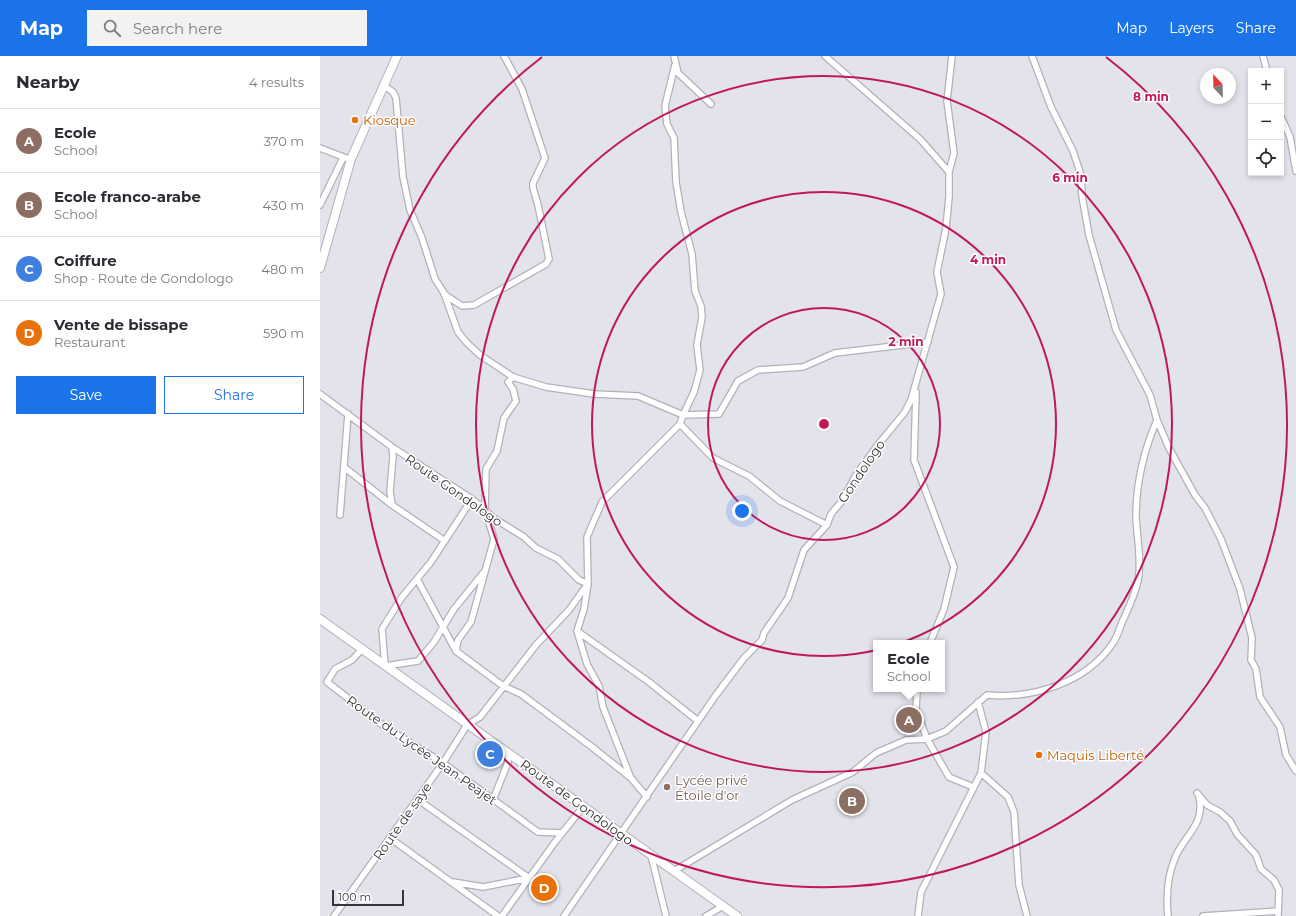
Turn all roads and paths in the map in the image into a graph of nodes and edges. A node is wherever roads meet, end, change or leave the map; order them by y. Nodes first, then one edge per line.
1 (396, 56) edge
2 (504, 56) edge
3 (674, 56) edge
4 (825, 56) edge
5 (952, 56) edge
6 (1032, 56) edge
7 (1263, 56) edge
8 (676, 65) junction
9 (1266, 68) edge
10 (383, 85) junction
11 (711, 104) dead end
12 (1284, 124) edge
13 (320, 148) edge
14 (347, 159) junction
15 (1296, 171) edge
16 (949, 172) junction
17 (321, 198) edge
18 (320, 205) edge
19 (320, 268) edge
20 (444, 293) junction
21 (928, 342) junction
22 (512, 376) junction
23 (916, 386) junction
24 (320, 394) edge
25 (348, 414) junction
26 (683, 415) junction
27 (1157, 420) junction
28 (680, 424) junction
29 (392, 447) junction
30 (344, 467) junction
31 (472, 499) junction
32 (392, 505) junction
33 (485, 509) junction
34 (340, 515) dead end
35 (827, 525) junction
36 (444, 541) junction
37 (486, 569) junction
38 (417, 579) junction
39 (588, 584) junction
40 (320, 619) edge
41 (443, 628) junction
42 (577, 631) junction
43 (931, 640) edge
44 (362, 649) junction
45 (456, 651) junction
46 (385, 666) junction
47 (503, 686) junction
48 (917, 692) edge
49 (978, 702) junction
50 (698, 721) junction
51 (467, 725) junction
52 (927, 739) junction
53 (509, 753) junction
54 (443, 763) junction
55 (1296, 771) edge
56 (981, 773) junction
57 (631, 778) junction
58 (973, 787) junction
59 (647, 797) junction
60 (417, 799) junction
61 (493, 800) junction
62 (583, 807) junction
63 (562, 833) junction
64 (620, 833) junction
65 (390, 838) junction
66 (650, 855) junction
67 (674, 871) junction
68 (529, 878) junction
69 (451, 882) junction
70 (723, 906) junction
71 (1278, 913) edge
72 (336, 915) edge
73 (1215, 915) edge
74 (498, 916) edge
75 (502, 916) edge
76 (564, 916) edge
77 (665, 916) edge
78 (706, 916) edge
79 (737, 916) edge
80 (918, 916) edge
81 (1027, 916) edge
82 (1168, 916) edge
83 (1203, 916) edge

1 - 10 street
2 - 20 street
3 - 8 street
4 - 16 street
5 - 16 street, Gondologo
6 - 27 street
7 - 9 street
8 - 11 street
8 - 26 street
10 - 14 street
10 - 20 street
12 - 15 street
13 - 14 street
14 - 17 street
14 - 19 street
16 - 21 street, Gondologo
17 - 18 street
20 - 22 street
21 - 23 street, Gondologo
21 - 26 street
22 - 26 street
22 - 33 street
23 - 35 street, Gondologo
23 - 43 street
24 - 25 street, Route Gondologo
25 - 29 street, Route Gondologo
25 - 30 street
26 - 28 street
27 - 49 street
27 - 55 street
28 - 35 street
28 - 39 street
29 - 31 street, Route Gondologo
29 - 32 street
30 - 32 street
30 - 34 street
31 - 33 street, Route Gondologo
31 - 36 street
32 - 36 street
33 - 37 street
33 - 39 street, Route Gondologo
35 - 50 street, Gondologo
36 - 38 street
37 - 41 street
37 - 45 street
38 - 41 street
38 - 46 street
39 - 42 street
39 - 47 street
40 - 44 street, Route de Gondologo
41 - 45 street
41 - 46 street
42 - 50 street
42 - 57 street
44 - 46 street, Route de Gondologo
44 - 54 street, Route du Lycée Jean Peajet
45 - 47 street
46 - 51 street, Route de Gondologo
47 - 51 street
47 - 57 street
48 - 52 street
49 - 52 street
49 - 56 street
50 - 59 street, Gondologo
51 - 53 street, Route de Gondologo
51 - 54 street, Route de saye
52 - 58 street
52 - 67 street
53 - 61 street
53 - 62 street, Route de Gondologo
54 - 60 street, Route de saye
54 - 61 street, Route du Lycée Jean Peajet
56 - 58 street
56 - 81 street
57 - 59 street
58 - 80 street
59 - 64 street, Gondologo
60 - 65 street, Route de saye
60 - 68 street
61 - 63 street, Route du Lycée Jean Peajet
62 - 63 street
62 - 64 street, Route de Gondologo
63 - 68 street
64 - 66 street, Route de Gondologo
64 - 76 street, Gondologo
65 - 69 street
65 - 72 street, Route de saye
66 - 67 street, Route de Gondologo
66 - 77 street
67 - 70 street, Route de Gondologo
68 - 69 street
68 - 75 street
69 - 74 street
70 - 78 street
70 - 79 street, Route de Gondologo
71 - 73 street
71 - 82 street
73 - 83 street

